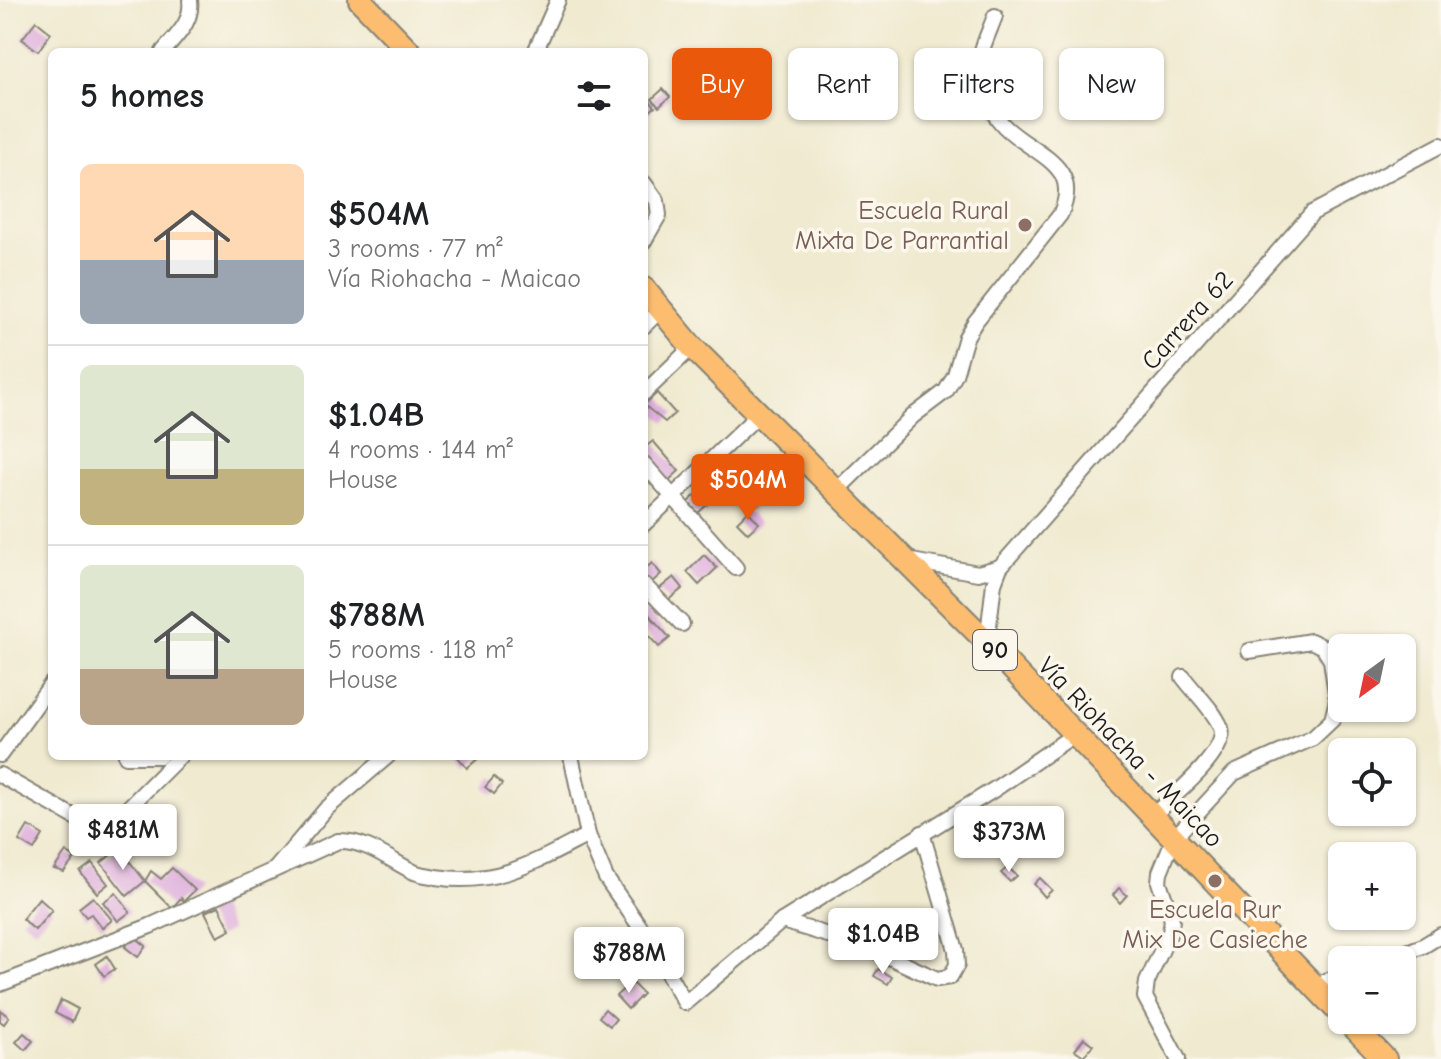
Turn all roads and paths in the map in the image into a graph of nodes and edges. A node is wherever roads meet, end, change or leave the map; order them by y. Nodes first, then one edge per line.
1 (190, 0) edge
2 (360, 0) edge
3 (558, 0) edge
4 (995, 16) dead end
5 (166, 48) edge
6 (403, 48) edge
7 (537, 48) edge
8 (1441, 145) edge
9 (648, 189) edge
10 (648, 234) edge
11 (652, 318) edge
12 (692, 347) junction
13 (648, 389) edge
14 (758, 415) junction
15 (648, 469) edge
16 (835, 492) junction
17 (673, 499) junction
18 (648, 521) edge
19 (901, 559) junction
20 (1000, 567) junction
21 (736, 568) dead end
22 (648, 589) edge
23 (682, 624) dead end
24 (987, 642) junction
25 (1249, 651) dead end
26 (1183, 677) dead end
27 (48, 690) edge
28 (1075, 734) junction
29 (1215, 754) junction
30 (0, 755) edge
31 (176, 760) edge
32 (383, 760) edge
33 (572, 760) edge
34 (1234, 773) junction
35 (0, 775) edge
36 (1152, 816) junction
37 (922, 833) junction
38 (588, 835) junction
39 (1174, 838) junction
40 (275, 871) junction
41 (782, 921) junction
42 (1441, 935) edge
43 (1416, 949) edge
44 (1328, 980) edge
45 (0, 984) edge
46 (1313, 986) junction
47 (1328, 1001) edge
48 (1361, 1034) edge
49 (1178, 1059) edge
50 (1385, 1059) edge

1 - 5 street
2 - 6 highway
3 - 7 street
4 - 16 street
8 - 20 street, Carrera 62
9 - 10 street
11 - 12 highway, Vía Riohacha - Maicao / 90
12 - 13 street
12 - 14 highway, Vía Riohacha - Maicao / 90
14 - 16 highway, Vía Riohacha - Maicao / 90
14 - 17 street
15 - 17 street
16 - 19 highway, Vía Riohacha - Maicao / 90
17 - 18 street
17 - 21 street
19 - 20 street
19 - 24 highway, Vía Riohacha - Maicao / 90
20 - 24 street, Carrera 62
22 - 23 street
24 - 28 highway, Vía Riohacha - Maicao / 90
25 - 34 street
26 - 29 street
27 - 30 street
28 - 36 highway, Vía Riohacha - Maicao / 90
28 - 37 street
29 - 34 street
29 - 36 street
31 - 35 street
32 - 40 street
33 - 38 street
34 - 39 street
36 - 39 highway, Vía Riohacha - Maicao / 90
37 - 41 street
37 - 41 street
38 - 40 street
38 - 41 street
39 - 46 highway, Vía Riohacha - Maicao / 90
39 - 49 street
40 - 45 street
42 - 43 street
44 - 46 street
46 - 47 highway, Vía Riohacha - Maicao / 90
48 - 50 highway

